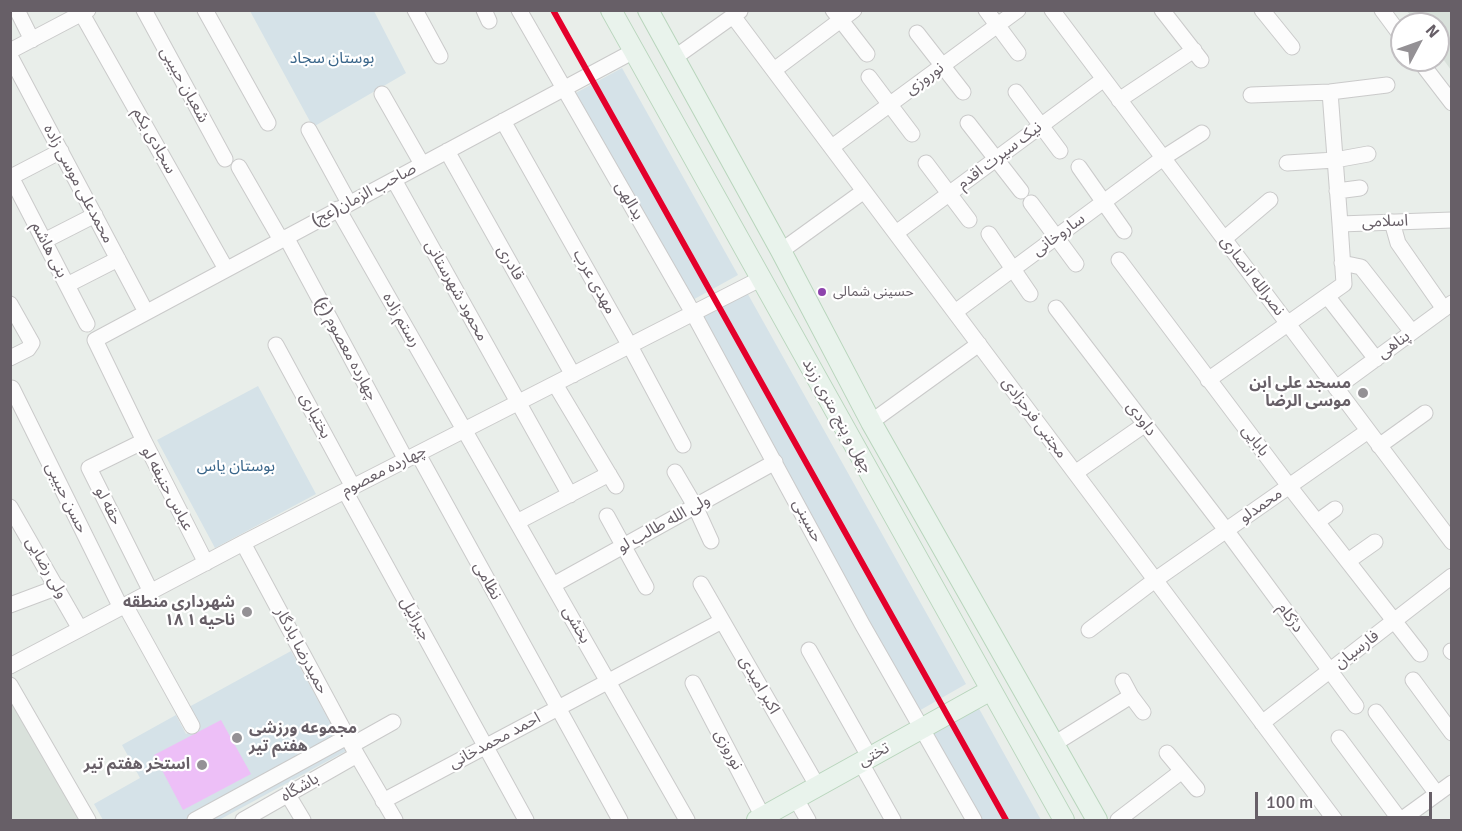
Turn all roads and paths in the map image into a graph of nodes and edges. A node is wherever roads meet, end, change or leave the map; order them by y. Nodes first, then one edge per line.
1 (17, 10) edge
2 (144, 10) edge
3 (205, 10) edge
4 (415, 10) edge
5 (519, 10) edge
6 (611, 10) edge
7 (648, 10) edge
8 (854, 10) edge
9 (986, 10) edge
10 (1018, 10) edge
11 (1052, 10) edge
12 (1162, 10) edge
13 (85, 12) edge
14 (737, 13) edge
15 (1271, 14) edge
16 (837, 16) edge
17 (997, 26) junction
18 (917, 33) dead end
19 (32, 40) junction
20 (1292, 47) dead end
21 (10, 51) edge
22 (634, 51) junction
23 (1018, 53) dead end
24 (867, 54) dead end
25 (10, 56) edge
26 (440, 56) dead end
27 (674, 58) junction
28 (943, 66) junction
29 (774, 70) junction
30 (1428, 72) edge
31 (870, 78) dead end
32 (1104, 79) junction
33 (1388, 85) dead end
34 (564, 89) junction
35 (963, 92) dead end
36 (1016, 92) dead end
37 (1330, 92) junction
38 (382, 94) dead end
39 (1251, 95) dead end
40 (1119, 100) junction
41 (1452, 103) edge
42 (890, 105) junction
43 (503, 121) junction
44 (268, 123) dead end
45 (968, 123) dead end
46 (1041, 126) junction
47 (309, 130) dead end
48 (1202, 133) dead end
49 (912, 134) dead end
50 (832, 147) junction
51 (61, 151) junction
52 (1060, 151) dead end
53 (447, 152) junction
54 (1368, 154) dead end
55 (1163, 158) junction
56 (225, 159) dead end
57 (996, 159) junction
58 (1335, 160) junction
59 (926, 163) dead end
60 (1287, 163) dead end
61 (422, 164) junction
62 (239, 167) dead end
63 (1079, 167) dead end
64 (11, 176) edge
65 (394, 180) junction
66 (1360, 188) dead end
67 (864, 191) junction
68 (1021, 191) dead end
69 (1337, 191) junction
70 (949, 194) junction
71 (1270, 200) dead end
72 (1103, 202) junction
73 (1031, 203) dead end
74 (344, 206) junction
75 (95, 215) junction
76 (969, 220) dead end
77 (1452, 220) edge
78 (1392, 222) junction
79 (1340, 224) junction
80 (1124, 231) dead end
81 (896, 233) junction
82 (989, 234) dead end
83 (1055, 237) junction
84 (283, 239) junction
85 (1224, 239) junction
86 (44, 241) junction
87 (782, 251) junction
88 (118, 259) junction
89 (1119, 260) dead end
90 (1342, 263) junction
91 (1076, 264) dead end
92 (1013, 268) junction
93 (226, 269) junction
94 (760, 279) junction
95 (67, 285) junction
96 (1030, 294) dead end
97 (1327, 296) junction
98 (10, 304) edge
99 (1448, 306) edge
100 (1056, 308) dead end
101 (146, 312) junction
102 (954, 312) junction
103 (693, 314) junction
104 (87, 324) dead end
105 (1288, 324) junction
106 (1412, 332) junction
107 (979, 344) junction
108 (276, 345) dead end
109 (630, 346) junction
110 (10, 358) edge
111 (1376, 359) junction
112 (573, 375) junction
113 (1208, 380) junction
114 (555, 384) junction
115 (12, 388) edge
116 (1336, 388) junction
117 (519, 402) junction
118 (1425, 413) dead end
119 (871, 422) junction
120 (1144, 425) junction
121 (464, 430) junction
122 (1368, 431) junction
123 (144, 441) junction
124 (683, 445) dead end
125 (1379, 446) junction
126 (114, 455) joint
127 (412, 457) junction
128 (775, 462) junction
129 (675, 472) dead end
130 (1075, 473) junction
131 (1289, 486) junction
132 (349, 489) junction
133 (570, 495) junction
134 (695, 506) junction
135 (10, 507) edge
136 (1335, 509) dead end
137 (607, 516) dead end
138 (1452, 516) edge
139 (517, 522) junction
140 (1317, 522) junction
141 (1439, 525) junction
142 (1226, 531) junction
143 (711, 541) dead end
144 (1375, 542) dead end
145 (1452, 542) edge
146 (243, 543) junction
147 (624, 546) junction
148 (1348, 561) junction
149 (206, 563) junction
150 (1452, 576) edge
151 (1155, 580) junction
152 (701, 584) dead end
153 (553, 585) junction
154 (58, 587) junction
155 (646, 587) dead end
156 (151, 592) junction
157 (10, 605) edge
158 (123, 607) junction
159 (1394, 620) junction
160 (722, 621) junction
161 (80, 629) junction
162 (1089, 630) dead end
163 (809, 650) dead end
164 (1420, 654) dead end
165 (10, 666) edge
166 (1329, 671) junction
167 (1413, 680) dead end
168 (608, 681) junction
169 (1123, 681) dead end
170 (693, 683) dead end
171 (10, 685) edge
172 (991, 690) junction
173 (1131, 696) junction
174 (1356, 706) dead end
175 (556, 708) junction
176 (1143, 712) dead end
177 (1376, 712) dead end
178 (393, 722) dead end
179 (1262, 723) junction
180 (192, 726) dead end
181 (922, 729) junction
182 (1452, 733) edge
183 (1338, 738) dead end
184 (1054, 744) junction
185 (352, 746) junction
186 (484, 747) junction
187 (1167, 753) dead end
188 (865, 760) junction
189 (1182, 771) junction
190 (1452, 783) edge
191 (818, 787) junction
192 (1197, 789) dead end
193 (1437, 794) junction
194 (288, 795) junction
195 (796, 799) junction
196 (383, 801) junction
197 (760, 819) edge
198 (87, 820) edge
199 (195, 820) edge
200 (243, 820) edge
201 (303, 820) edge
202 (395, 820) edge
203 (526, 820) edge
204 (620, 820) edge
205 (687, 820) edge
206 (808, 820) edge
207 (893, 820) edge
208 (974, 820) edge
209 (1064, 820) edge
210 (1097, 820) edge
211 (1118, 820) edge
212 (1335, 820) edge
213 (1401, 820) edge

1 - 19 street
2 - 56 street, شعبان حبیبی
3 - 44 street
4 - 26 street
5 - 34 street, یدالهی
6 - 22 main road, چهل و پنج متری زرند
7 - 27 main road, چهل و پنج متری زرند
8 - 16 street
9 - 17 street
10 - 17 street, نوروزی
11 - 32 street, نصرالله انصاری
12 - 40 street
13 - 19 street
13 - 93 street, سجادی یکم
14 - 27 street
14 - 29 street, مجتبی فرحزادی
15 - 20 street
16 - 24 street
16 - 29 street
17 - 23 street
17 - 28 street, نوروزی
18 - 28 street
19 - 21 street
22 - 34 street, صاحب الزمان(عج)
22 - 94 main road, چهل و پنج متری زرند
25 - 51 street, محمدعلی موسی زاده
27 - 87 main road, چهل و پنج متری زرند
28 - 35 street
28 - 42 street, نوروزی
29 - 50 street, مجتبی فرحزادی
30 - 41 street
31 - 42 street
32 - 40 street, نصرالله انصاری
32 - 46 street, نیک سیرت اقدم
33 - 37 street
34 - 43 street, صاحب الزمان(عج)
34 - 103 street, یدالهی
36 - 46 street
37 - 39 street
37 - 58 street
38 - 61 street
40 - 55 street, نصرالله انصاری
42 - 49 street
42 - 50 street, نوروزی
43 - 53 street, صاحب الزمان(عج)
43 - 109 street, مهدی عرب
45 - 57 street
46 - 52 street
46 - 57 street, نیک سیرت اقدم
47 - 74 street, رستم زاده
48 - 55 street, ساروخانی
50 - 67 street, مجتبی فرحزادی
51 - 64 street
51 - 75 street, محمدعلی موسی زاده
53 - 61 street, صاحب الزمان(عج)
53 - 112 street, قادری
54 - 58 street
55 - 72 street, ساروخانی
55 - 85 street, نصرالله انصاری
57 - 68 street
57 - 70 street, نیک سیرت اقدم
58 - 60 street
58 - 69 street
59 - 70 street
61 - 65 street, صاحب الزمان(عج)
62 - 84 street, چهارده معصوم (ع)
63 - 72 street
64 - 86 street, بنی هاشم
65 - 74 street, صاحب الزمان(عج)
65 - 117 street, محمود شهرستانی
66 - 69 street
67 - 81 street, مجتبی فرحزادی
67 - 87 street
69 - 79 street
70 - 76 street
70 - 81 street, نیک سیرت اقدم
71 - 85 street
72 - 80 street
72 - 83 street, ساروخانی
73 - 83 street
74 - 84 street, صاحب الزمان(عج)
74 - 121 street, رستم زاده
75 - 86 street
75 - 88 street, محمدعلی موسی زاده
77 - 78 street, اسلامی
78 - 79 street, اسلامی
78 - 99 street
79 - 90 street, اسلامی
81 - 102 street, مجتبی فرحزادی
82 - 92 street
83 - 91 street
83 - 92 street, ساروخانی
84 - 93 street, صاحب الزمان(عج)
84 - 127 street, چهارده معصوم (ع)
85 - 105 street, نصرالله انصاری
86 - 95 street, بنی هاشم
87 - 119 main road, چهل و پنج متری زرند
88 - 95 street
88 - 101 street, محمدعلی موسی زاده
89 - 113 street, بابایی
90 - 97 street, اسلامی
90 - 106 street
92 - 96 street
92 - 102 street, ساروخانی
93 - 101 street, صاحب الزمان(عج)
94 - 103 street, چهارده معصوم
94 - 172 main road, چهل و پنج متری زرند
95 - 104 street, بنی هاشم
97 - 105 street, اسلامی
97 - 111 street
98 - 110 street
99 - 106 street, پناهی
100 - 120 street, داودی
101 - 123 street, صاحب الزمان(عج)
102 - 107 street, مجتبی فرحزادی
103 - 109 street, چهارده معصوم
103 - 128 street, حسینی
105 - 113 street, اسلامی
105 - 116 street, نصرالله انصاری
106 - 111 street, پناهی
107 - 119 street
107 - 130 street, مجتبی فرحزادی
108 - 132 street, بختیاری
109 - 112 street, چهارده معصوم
109 - 124 street, مهدی عرب
111 - 116 street, پناهی
112 - 114 street, چهارده معصوم
113 - 131 street, بابایی
114 - 117 street, چهارده معصوم
114 - 133 street
115 - 158 street, حسن حبیبی
116 - 122 street, نصرالله انصاری
117 - 121 street, چهارده معصوم
117 - 133 street, محمود شهرستانی
118 - 125 street
119 - 184 main road, چهل و پنج متری زرند
120 - 130 street
120 - 142 street, داودی
121 - 127 street, چهارده معصوم
121 - 139 street, بخشی
122 - 125 street, نصرالله انصاری
122 - 131 street, محمدلو
123 - 126 street, عباس حنیفه لو
123 - 149 street, عباس حنیفه لو
125 - 141 street, نصرالله انصاری
126 - 156 street, حقه لو
127 - 132 street, چهارده معصوم
127 - 175 street, نظامی
128 - 134 street, ولی الله طالب لو
128 - 181 street, حسینی
129 - 134 street
130 - 151 street, مجتبی فرحزادی
131 - 140 street, بابایی
131 - 142 street, محمدلو
132 - 146 street, چهارده معصوم
132 - 186 street, جبرائیل
133 - 139 street
134 - 143 street
134 - 147 street, ولی الله طالب لو
135 - 154 street, ولی رضایی
136 - 140 street
137 - 147 street
138 - 141 street
139 - 153 street, بخشی
140 - 148 street, بابایی
141 - 145 street, نصرالله انصاری
142 - 151 street, محمدلو
142 - 166 street, دژکام
144 - 148 street
146 - 149 street, چهارده معصوم
146 - 185 street, حمیدرضا یادگار
147 - 153 street, ولی الله طالب لو
147 - 155 street
148 - 159 street, بابایی
149 - 156 street, چهارده معصوم
150 - 159 street, فارسیان
151 - 162 street, محمدلو
151 - 179 street, مجتبی فرحزادی
152 - 160 street, اکبر امیدی
153 - 168 street, بخشی
154 - 157 street
154 - 161 street, ولی رضایی
156 - 158 street, چهارده معصوم
158 - 161 street, چهارده معصوم
158 - 180 street, حسن حبیبی
159 - 164 street, بابایی
159 - 166 street, فارسیان
160 - 168 street, احمد محمدخانی
160 - 191 street, اکبر امیدی
161 - 165 street, چهارده معصوم
163 - 188 street
166 - 174 street, دژکام
166 - 179 street, فارسیان
167 - 182 street
168 - 175 street, احمد محمدخانی
168 - 205 street, بخشی
169 - 173 street
170 - 197 street, نوروزی
171 - 198 street
172 - 181 main road, تختی
172 - 209 main road, چهل و پنج متری زرند
173 - 176 street
173 - 184 street
175 - 186 street, احمد محمدخانی
175 - 204 street, نظامی
177 - 193 street
178 - 185 street
179 - 212 street, مجتبی فرحزادی
181 - 188 main road, تختی
181 - 208 street, حسینی
183 - 213 street
184 - 210 main road, چهل و پنج متری زرند
185 - 194 street, باشگاه
185 - 196 street, حمیدرضا یادگار
185 - 199 street
186 - 196 street, احمد محمدخانی
186 - 203 street, جبرائیل
187 - 189 street
188 - 191 main road, تختی
188 - 207 street
189 - 192 street
189 - 211 street
190 - 193 street
191 - 195 main road, تختی
193 - 213 street
194 - 200 street, باشگاه
194 - 201 street
195 - 197 main road, تختی
195 - 206 street
196 - 202 street, حمیدرضا یادگار

